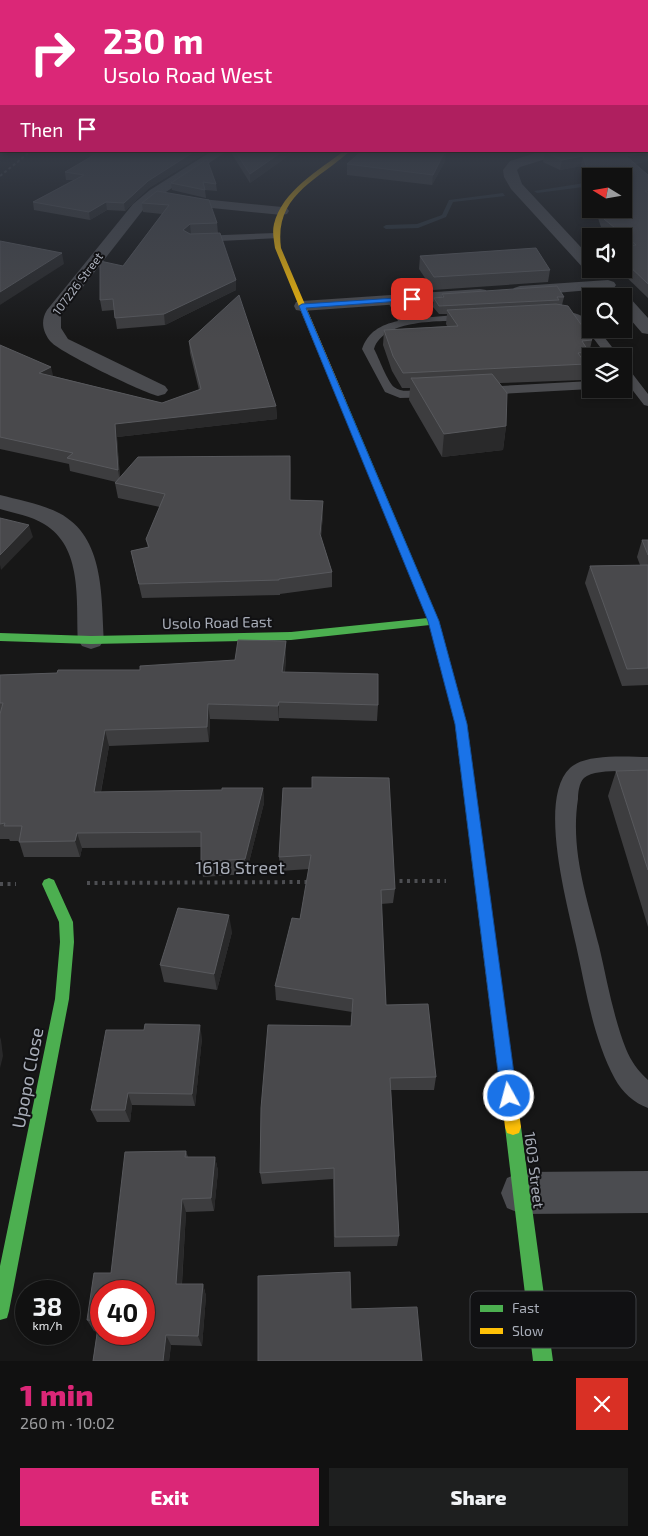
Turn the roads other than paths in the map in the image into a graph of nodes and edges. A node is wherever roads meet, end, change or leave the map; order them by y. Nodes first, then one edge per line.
1 (282, 211) edge
2 (134, 212) edge
3 (540, 212) edge
4 (276, 236) junction
5 (191, 239) edge
6 (582, 257) edge
7 (602, 278) edge
8 (611, 288) edge
9 (582, 291) edge
10 (392, 300) junction
11 (302, 306) junction
12 (632, 311) edge
13 (536, 314) edge
14 (481, 316) edge
15 (582, 319) edge
16 (404, 322) junction
17 (648, 329) edge
18 (598, 338) edge
19 (606, 348) edge
20 (582, 385) edge
21 (632, 387) edge
22 (158, 390) dead end
23 (474, 391) edge
24 (445, 393) edge
25 (648, 402) edge
26 (0, 502) edge
27 (434, 621) junction
28 (0, 637) edge
29 (91, 640) junction
30 (648, 764) edge
31 (49, 884) road end
32 (648, 1096) edge
33 (648, 1192) edge
34 (522, 1193) junction
35 (534, 1291) edge
36 (0, 1311) edge
37 (541, 1348) edge
38 (543, 1361) edge

1 - 4 street, 1603 Street
2 - 22 street, 107226 Street
3 - 6 street
4 - 5 lane
4 - 11 street, 1603 Street
7 - 8 street
9 - 10 street
10 - 11 street
10 - 16 lane
11 - 27 street, 1603 Street
12 - 17 street
13 - 15 lane
14 - 16 lane
16 - 24 lane
18 - 19 lane
20 - 23 lane
21 - 25 lane
26 - 29 street
27 - 29 street, Usolo Road East
27 - 34 street, 1603 Street
28 - 29 street, Usolo Road East
30 - 32 lane
31 - 36 street, Upopo Close
33 - 34 street
34 - 35 street, 1603 Street
37 - 38 street, 1603 Street

